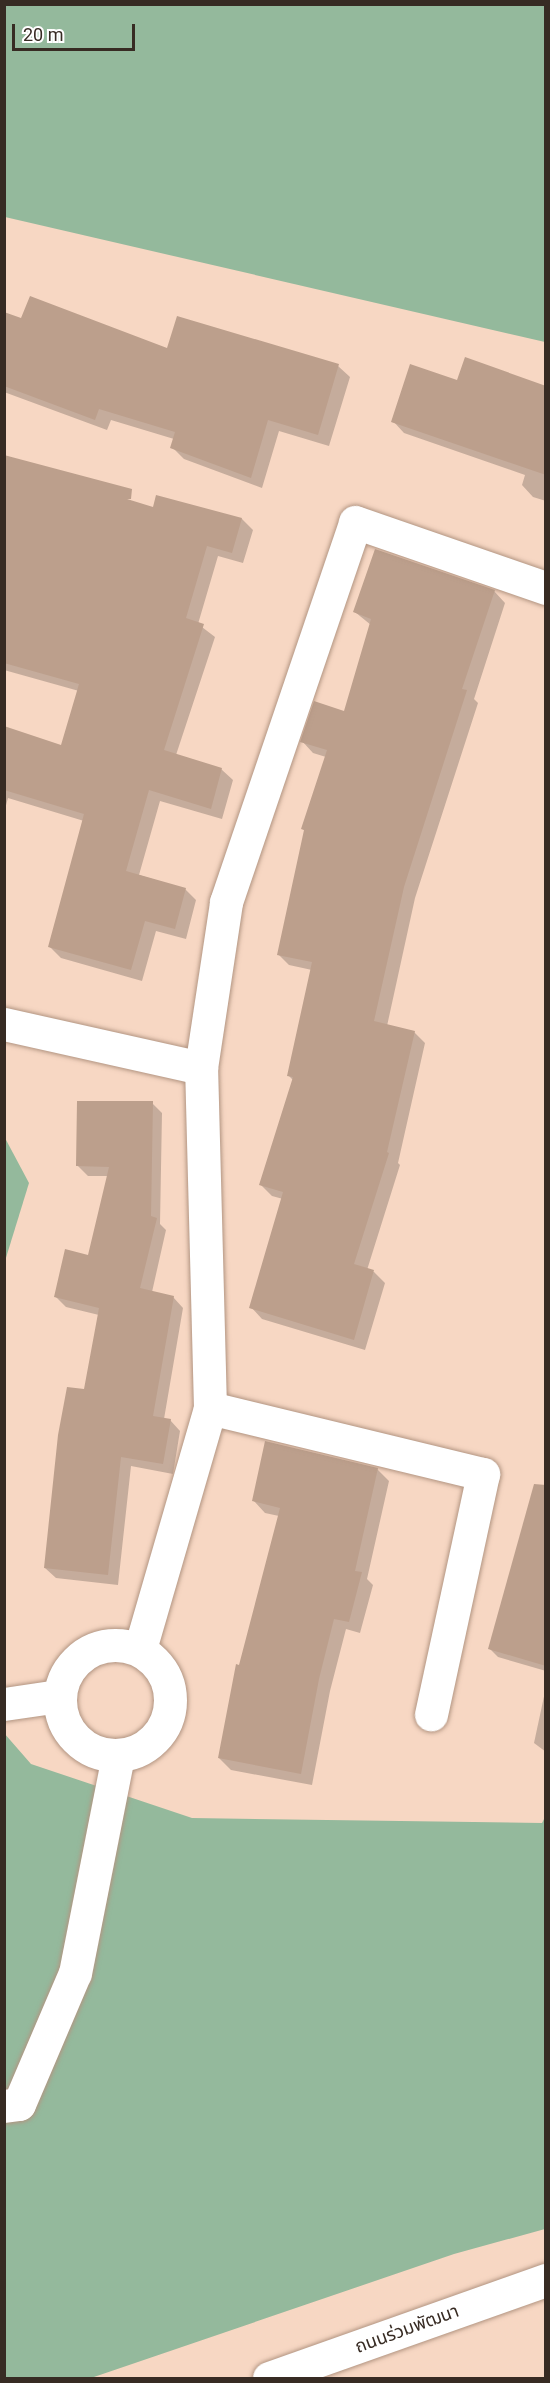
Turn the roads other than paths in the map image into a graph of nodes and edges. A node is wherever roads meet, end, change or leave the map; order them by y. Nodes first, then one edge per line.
1 (546, 588) edge
2 (4, 1024) edge
3 (201, 1068) junction
4 (210, 1408) junction
5 (140, 1649) junction
6 (59, 1696) junction
7 (4, 1704) edge
8 (430, 1714) dead end
9 (118, 1756) junction
10 (4, 2106) edge
11 (546, 2280) edge
12 (269, 2379) edge

1 - 3 street
2 - 3 street
3 - 4 street
4 - 5 street
4 - 8 street
5 - 6 street
5 - 9 street
6 - 7 street
6 - 9 street
9 - 10 street
11 - 12 street, ถนนร่วมพัฒนา

